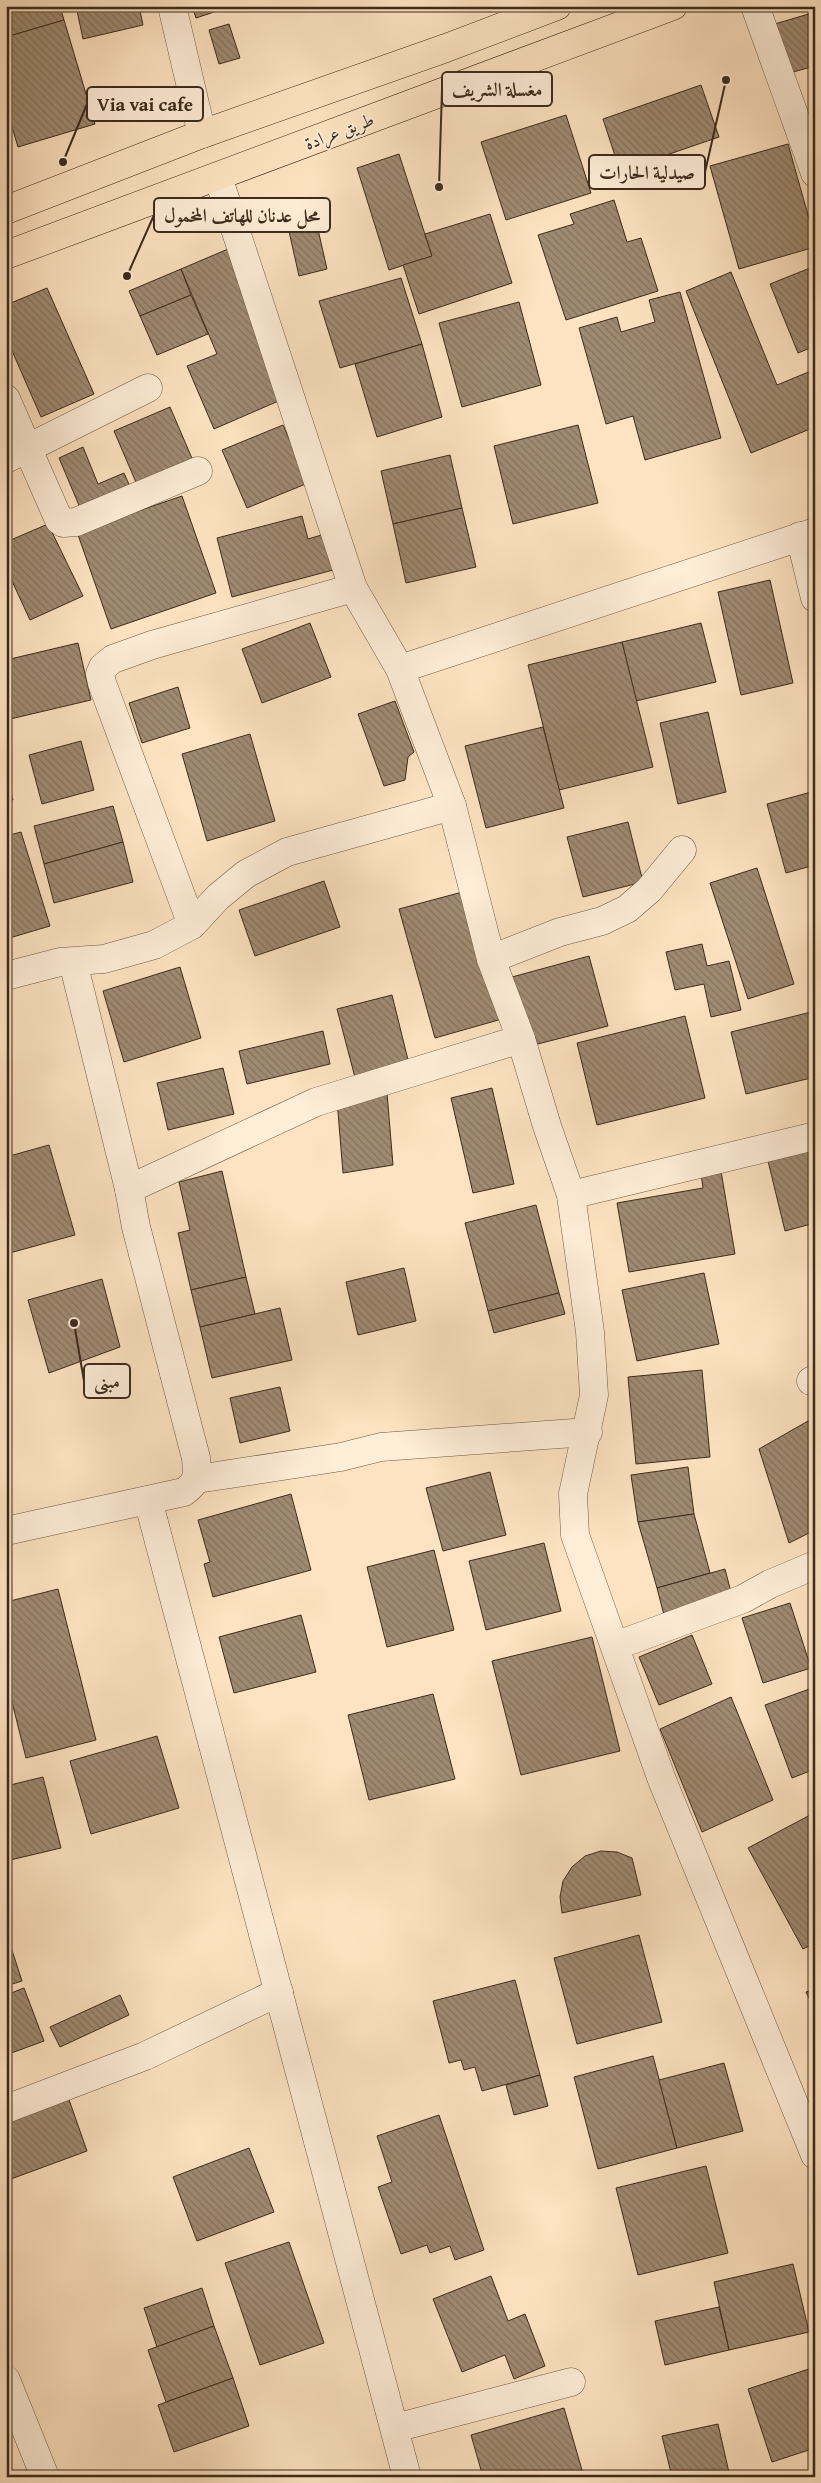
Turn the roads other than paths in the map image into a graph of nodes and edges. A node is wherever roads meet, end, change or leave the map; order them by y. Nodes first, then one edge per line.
1 (172, 6) edge
2 (557, 6) edge
3 (673, 6) edge
4 (755, 6) edge
5 (446, 48) junction
6 (460, 85) junction
7 (202, 134) junction
8 (815, 173) edge
9 (218, 177) junction
10 (6, 210) edge
11 (6, 255) edge
12 (148, 388) dead end
13 (6, 399) edge
14 (17, 455) edge
15 (198, 471) dead end
16 (807, 534) edge
17 (353, 588) junction
18 (815, 598) edge
19 (400, 670) junction
20 (452, 806) junction
21 (682, 850) dead end
22 (192, 925) junction
23 (492, 958) junction
24 (73, 962) junction
25 (6, 976) edge
26 (522, 1039) junction
27 (815, 1136) edge
28 (129, 1189) junction
29 (570, 1195) junction
30 (588, 1432) junction
31 (197, 1479) junction
32 (148, 1500) junction
33 (6, 1531) edge
34 (815, 1565) edge
35 (615, 1646) junction
36 (279, 1992) junction
37 (6, 2109) edge
38 (815, 2155) edge
39 (6, 2380) edge
40 (571, 2382) dead end
41 (395, 2428) junction
42 (45, 2477) edge
43 (407, 2477) edge

1 - 7 street
2 - 5 main road
3 - 6 main road, طريق عرادة
4 - 8 street
5 - 6 main road
5 - 7 main road
6 - 9 main road, طريق عرادة
7 - 10 main road
9 - 11 main road, طريق عرادة
9 - 17 street
12 - 14 street
13 - 14 street
14 - 15 street
16 - 18 street
16 - 19 street
17 - 19 street
17 - 22 street
19 - 20 street
20 - 22 street
20 - 23 street
21 - 23 street
22 - 24 street
23 - 26 street
24 - 25 street
24 - 28 street
26 - 28 street
26 - 29 street
27 - 29 street
28 - 31 street
29 - 30 street
30 - 31 street
30 - 35 street
31 - 32 street
32 - 33 street
32 - 36 street
34 - 35 street
35 - 38 street
36 - 37 street
36 - 41 street
39 - 42 street
40 - 41 street
41 - 43 street

